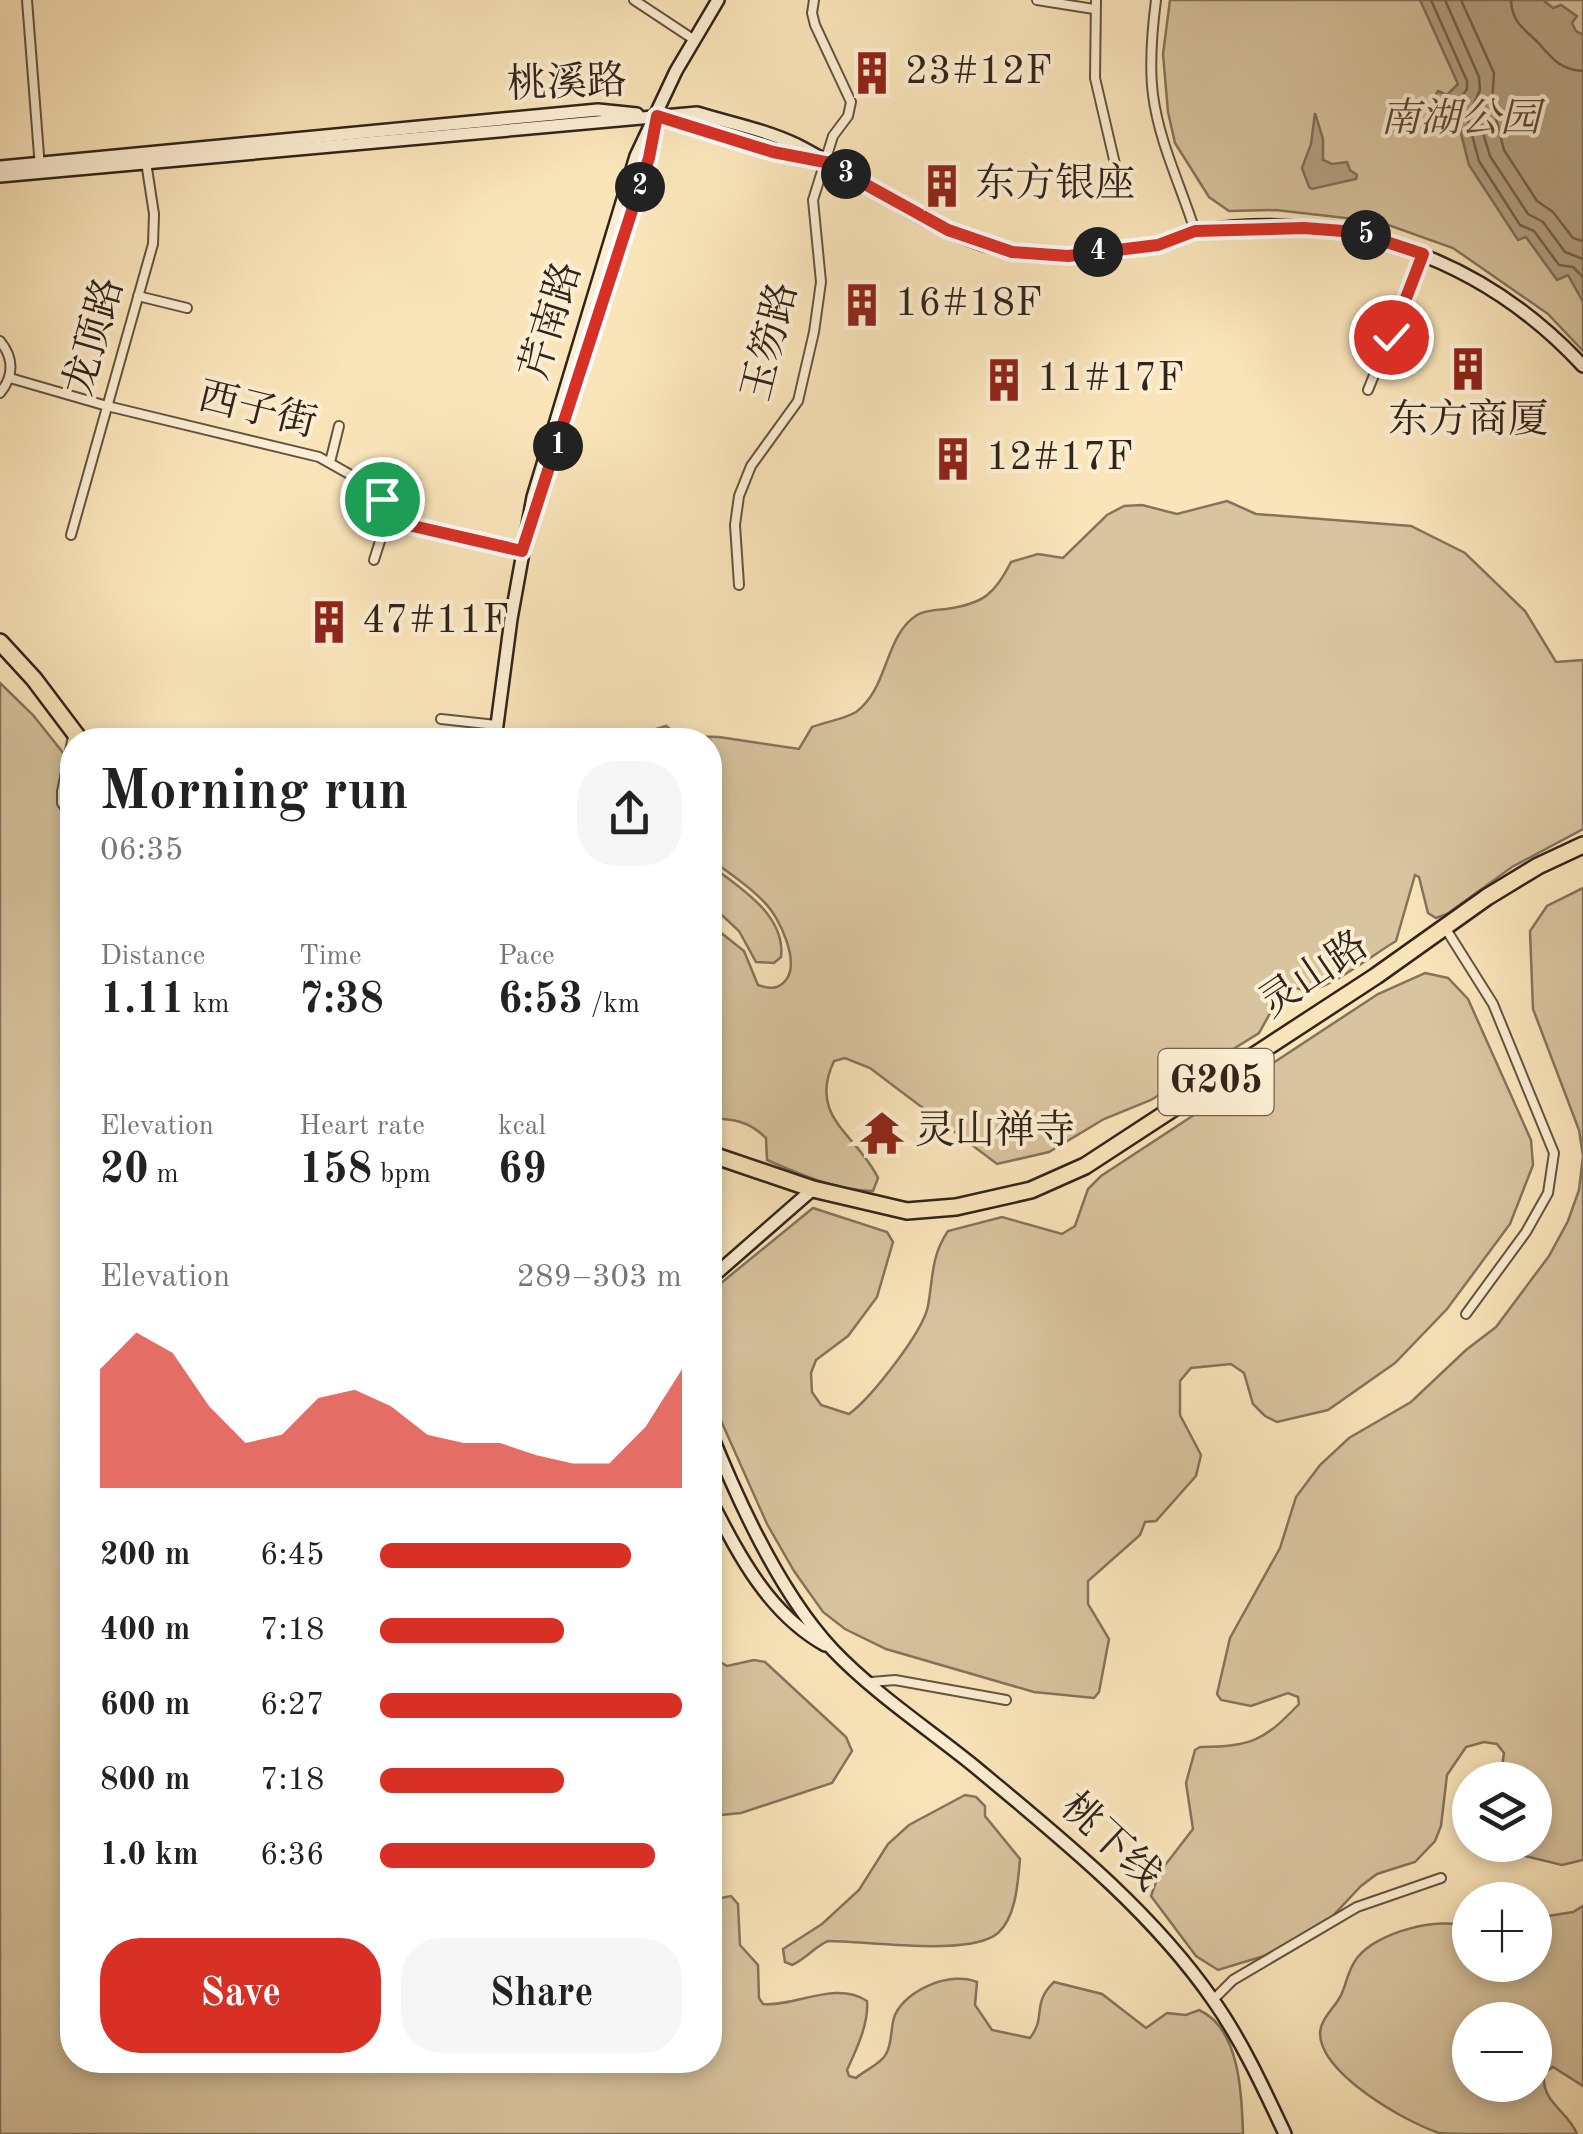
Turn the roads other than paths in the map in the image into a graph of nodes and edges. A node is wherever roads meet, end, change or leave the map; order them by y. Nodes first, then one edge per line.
1 (27, 0) edge
2 (634, 0) edge
3 (718, 0) edge
4 (814, 0) edge
5 (1037, 0) edge
6 (1156, 0) edge
7 (1095, 4) edge
8 (693, 39) junction
9 (657, 116) junction
10 (145, 157) junction
11 (825, 162) junction
12 (0, 166) edge
13 (40, 167) junction
14 (0, 176) edge
15 (1118, 181) dead end
16 (1195, 231) junction
17 (1423, 254) junction
18 (138, 296) junction
19 (187, 308) dead end
20 (0, 341) edge
21 (1583, 366) edge
22 (10, 378) junction
23 (1368, 390) dead end
24 (0, 393) edge
25 (108, 406) junction
26 (340, 426) dead end
27 (330, 462) junction
28 (388, 519) junction
29 (71, 535) dead end
30 (522, 551) junction
31 (374, 560) dead end
32 (739, 585) dead end
33 (0, 642) edge
34 (441, 719) dead end
35 (496, 725) junction
36 (68, 728) edge
37 (496, 728) edge
38 (1583, 845) edge
39 (1444, 926) junction
40 (722, 1158) edge
41 (813, 1189) junction
42 (722, 1269) edge
43 (1466, 1314) dead end
44 (722, 1457) edge
45 (722, 1521) edge
46 (833, 1650) junction
47 (871, 1682) junction
48 (1006, 1700) dead end
49 (1441, 1878) dead end
50 (1213, 2000) junction
51 (1285, 2134) edge

1 - 13 street
2 - 8 street
3 - 8 main road, 芹南路
4 - 11 street, 玉笏路
5 - 7 street
6 - 16 street
7 - 15 street
8 - 9 main road, 芹南路
9 - 10 main road, 桃溪路
9 - 11 main road, 桃溪路
9 - 30 main road, 芹南路
10 - 13 main road, 桃溪路
10 - 18 street, 龙顶路
11 - 16 main road, 桃溪路
11 - 32 street, 玉笏路
12 - 13 main road, 桃溪路
13 - 14 main road, 桃溪路
16 - 17 main road, 桃溪路
17 - 21 main road, 桃溪路
17 - 23 street
18 - 19 street
18 - 25 street, 龙顶路
20 - 22 street
22 - 24 street
22 - 25 street, 西子街
25 - 27 street, 西子街
25 - 29 street, 龙顶路
26 - 27 street
27 - 28 street, 西子街
28 - 30 street
28 - 31 street
30 - 35 main road, 芹南路
33 - 36 highway
34 - 35 street
35 - 37 main road, 芹南路
38 - 39 highway, 灵山路 / G205
39 - 41 highway, 灵山路 / G205
39 - 43 street
40 - 41 highway, G205
41 - 42 main road
44 - 46 main road
45 - 46 main road
46 - 47 main road, 桃下线
47 - 48 street
47 - 50 main road, 桃下线
49 - 50 street
50 - 51 main road, 桃下线

